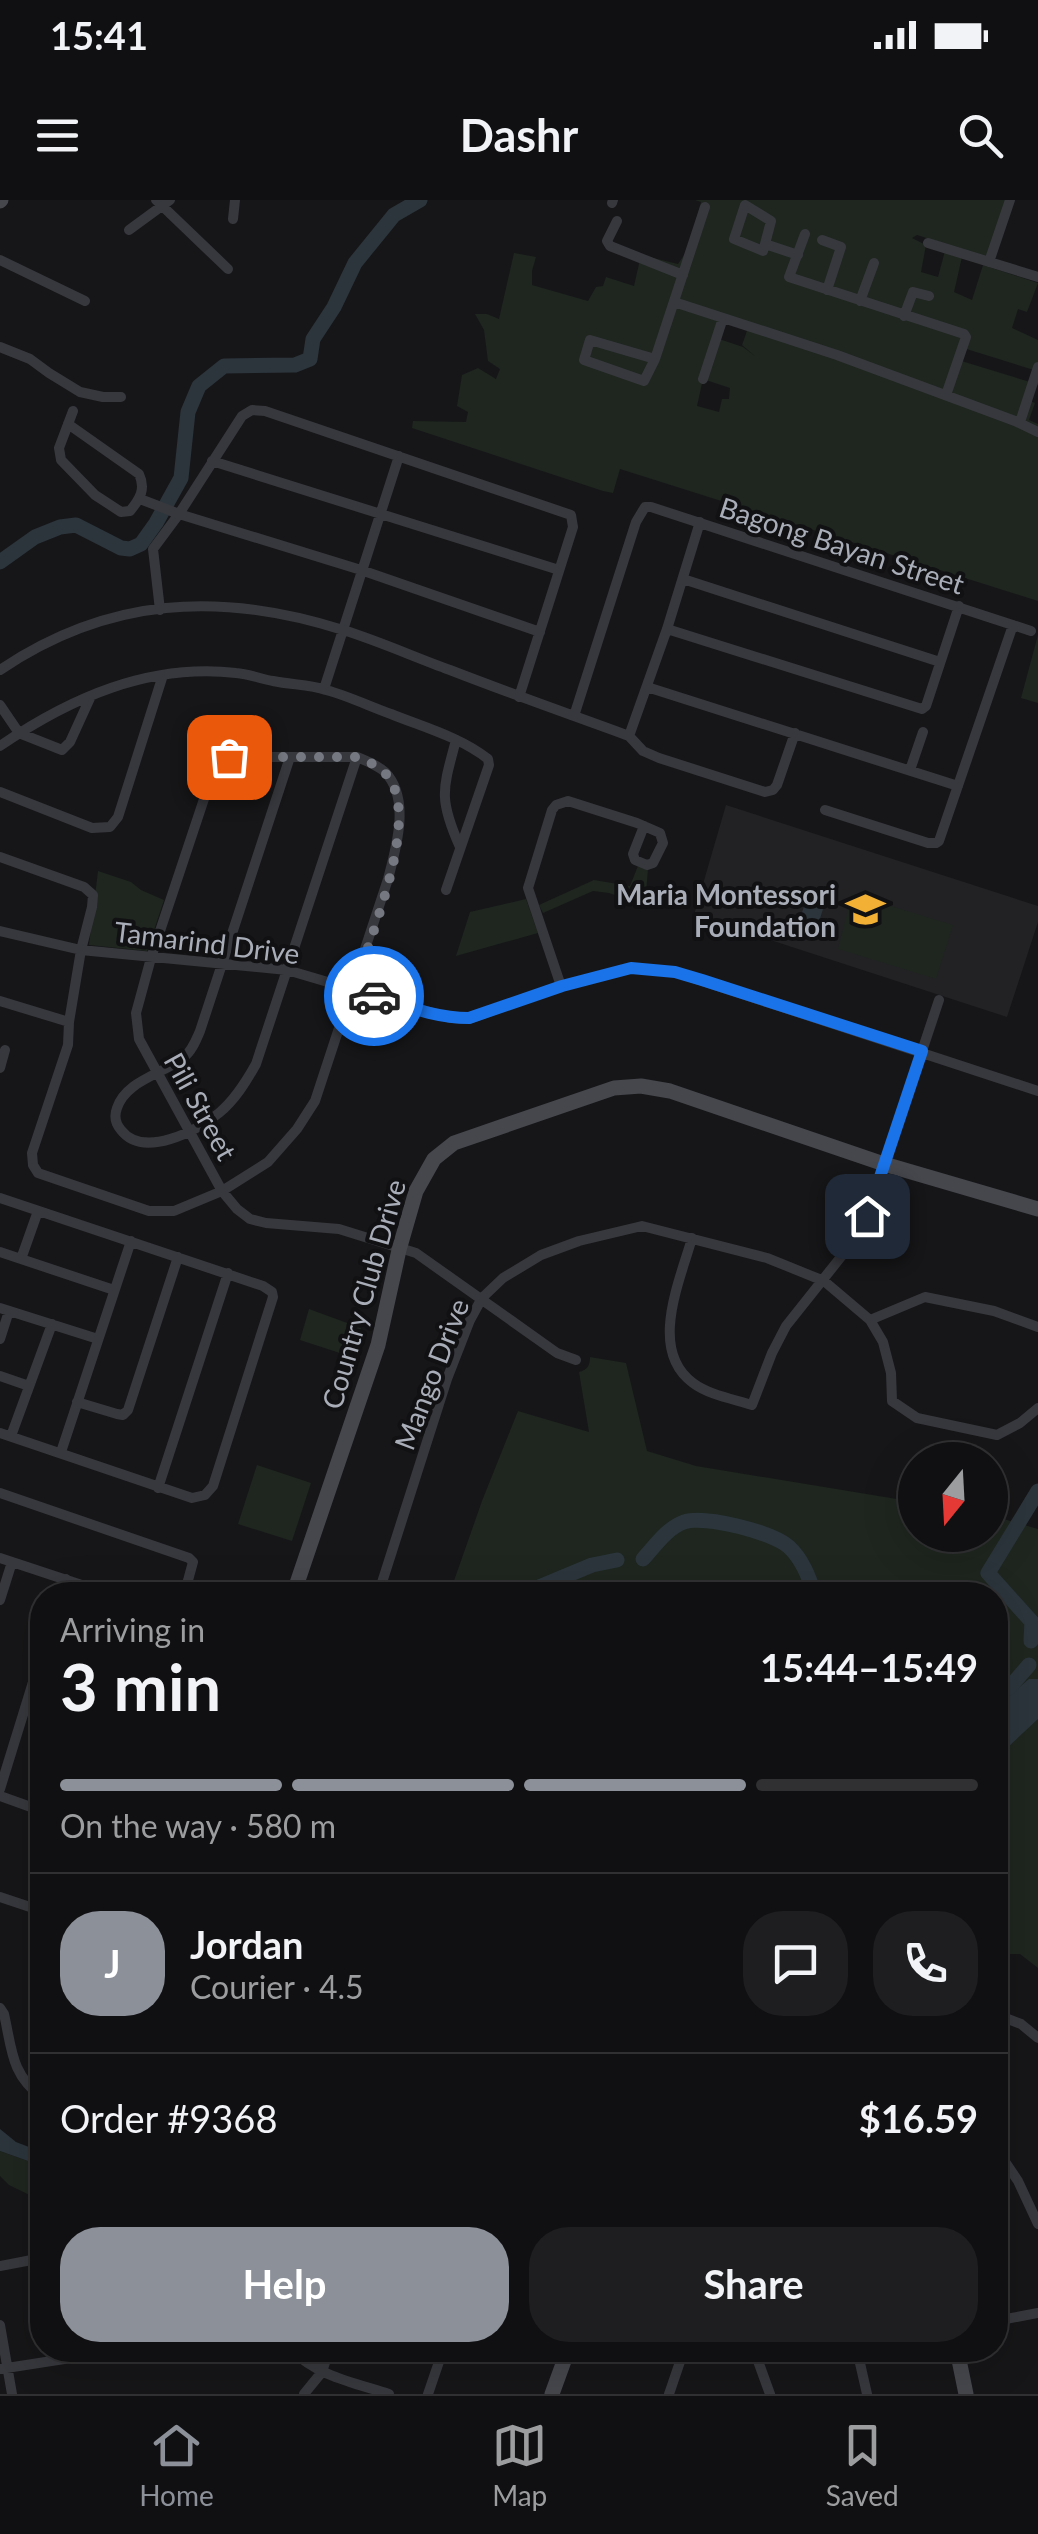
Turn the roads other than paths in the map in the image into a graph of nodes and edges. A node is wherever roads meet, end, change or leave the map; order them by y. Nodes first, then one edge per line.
1 (235, 200) edge
2 (1010, 200) edge
3 (162, 202) edge
4 (705, 207) dead end
5 (232, 220) dead end
6 (616, 221) dead end
7 (130, 230) dead end
8 (805, 234) dead end
9 (822, 240) dead end
10 (928, 243) dead end
11 (765, 244) junction
12 (798, 255) junction
13 (0, 260) edge
14 (990, 262) junction
15 (874, 263) dead end
16 (228, 269) dead end
17 (683, 275) junction
18 (1038, 277) edge
19 (827, 290) junction
20 (929, 296) dead end
21 (85, 301) dead end
22 (860, 301) junction
23 (674, 302) junction
24 (904, 316) junction
25 (723, 318) junction
26 (0, 347) edge
27 (655, 359) junction
28 (1038, 368) edge
29 (703, 379) dead end
30 (1035, 386) edge
31 (946, 395) junction
32 (121, 397) dead end
33 (72, 412) dead end
34 (1020, 422) junction
35 (68, 424) junction
36 (1038, 432) edge
37 (398, 456) junction
38 (212, 461) junction
39 (140, 498) junction
40 (169, 510) junction
41 (379, 514) junction
42 (700, 522) junction
43 (361, 570) junction
44 (559, 570) junction
45 (683, 578) junction
46 (959, 606) junction
47 (160, 610) junction
48 (1012, 625) junction
49 (344, 630) junction
50 (666, 630) junction
51 (1031, 631) dead end
52 (540, 632) junction
53 (940, 662) junction
54 (0, 670) edge
55 (163, 674) junction
56 (647, 687) junction
57 (324, 688) junction
58 (92, 695) junction
59 (519, 697) junction
60 (0, 705) edge
61 (574, 716) junction
62 (923, 732) dead end
63 (795, 733) junction
64 (18, 734) junction
65 (629, 736) junction
66 (456, 740) junction
67 (0, 746) edge
68 (290, 757) junction
69 (357, 757) junction
70 (910, 770) junction
71 (958, 786) junction
72 (0, 792) edge
73 (826, 810) dead end
74 (644, 826) dead end
75 (460, 847) junction
76 (0, 857) edge
77 (446, 890) dead end
78 (0, 930) edge
79 (81, 950) junction
80 (152, 958) junction
81 (221, 965) junction
82 (288, 970) junction
83 (562, 986) junction
84 (354, 989) junction
85 (939, 1000) dead end
86 (0, 1002) edge
87 (69, 1022) junction
88 (5, 1050) dead end
89 (922, 1051) junction
90 (0, 1068) edge
91 (158, 1074) junction
92 (1038, 1090) edge
93 (190, 1132) junction
94 (884, 1164) junction
95 (222, 1191) junction
96 (0, 1198) edge
97 (1038, 1209) edge
98 (38, 1211) junction
99 (692, 1238) junction
100 (131, 1242) junction
101 (399, 1250) junction
102 (0, 1252) edge
103 (178, 1257) junction
104 (21, 1259) junction
105 (228, 1273) junction
106 (824, 1281) junction
107 (114, 1290) junction
108 (482, 1298) junction
109 (5, 1310) edge
110 (870, 1320) junction
111 (52, 1324) junction
112 (1038, 1327) edge
113 (0, 1339) edge
114 (98, 1339) junction
115 (576, 1360) dead end
116 (0, 1376) edge
117 (30, 1386) junction
118 (78, 1402) junction
119 (1038, 1408) edge
120 (6, 1435) edge
121 (61, 1452) junction
122 (158, 1488) junction
123 (0, 1493) edge
124 (0, 1558) edge
125 (12, 1562) junction
126 (66, 1579) junction
127 (65, 1582) edge
128 (75, 1582) edge
129 (188, 1582) edge
130 (298, 1582) edge
131 (382, 1582) edge
132 (0, 1600) edge
133 (30, 1693) edge
134 (0, 1792) edge
135 (30, 1806) edge
136 (0, 1897) edge
137 (30, 1907) edge
138 (0, 2008) edge
139 (1008, 2019) edge
140 (1038, 2038) edge
141 (30, 2087) edge
142 (1008, 2166) edge
143 (1038, 2224) edge
144 (30, 2260) edge
145 (0, 2266) edge
146 (1038, 2313) edge
147 (1008, 2319) edge
148 (0, 2325) edge
149 (43, 2362) edge
150 (305, 2362) edge
151 (325, 2362) edge
152 (438, 2362) edge
153 (564, 2362) edge
154 (680, 2362) edge
155 (758, 2362) edge
156 (859, 2362) edge
157 (959, 2362) edge
158 (4, 2368) edge
159 (322, 2372) junction
160 (12, 2394) edge
161 (304, 2394) edge
162 (389, 2394) edge
163 (428, 2394) edge
164 (552, 2394) edge
165 (670, 2394) edge
166 (770, 2394) edge
167 (866, 2394) edge
168 (966, 2394) edge

1 - 5 street
2 - 14 street
3 - 7 street
3 - 16 street
4 - 17 street
6 - 17 street
8 - 12 street
9 - 19 street
10 - 14 street
11 - 11 street
11 - 12 street
12 - 19 street
13 - 21 street
14 - 18 street
15 - 22 street
17 - 23 street
19 - 22 street
20 - 24 street
22 - 24 street
23 - 25 street
23 - 27 street
24 - 31 street
25 - 29 street
25 - 31 street
26 - 32 street
27 - 27 street
28 - 30 street
30 - 34 street
31 - 34 street
33 - 35 street
34 - 36 street
35 - 39 street
35 - 39 street
37 - 38 street
37 - 41 street
37 - 44 street
38 - 40 street
38 - 41 street
39 - 40 street
40 - 43 street
40 - 47 street
41 - 43 street
41 - 44 street
42 - 45 street
42 - 46 street, Bagong Bayan Street
42 - 61 street, Bagong Bayan Street
43 - 49 street
43 - 52 street
44 - 52 street
45 - 50 street
45 - 53 street
46 - 48 street, Bagong Bayan Street
46 - 53 street
47 - 49 street
47 - 54 street
48 - 51 street, Bagong Bayan Street
48 - 71 street
49 - 57 street
49 - 59 street
50 - 53 street
50 - 56 street
52 - 59 street
55 - 57 street
55 - 58 street
55 - 72 street
56 - 63 street
56 - 65 street
57 - 66 street
58 - 64 street
58 - 64 street
59 - 61 street
60 - 64 street
61 - 65 street
62 - 70 street
63 - 65 street
63 - 70 street
64 - 67 street
66 - 75 street
66 - 75 street
68 - 69 street, Pili Street
68 - 80 street, Pili Street
68 - 81 street
69 - 82 street
69 - 84 street, Pili Street
70 - 71 street
71 - 73 street
74 - 83 street
75 - 77 street
76 - 79 street
78 - 79 street, Tamarind Drive
79 - 80 street, Tamarind Drive
79 - 87 street
80 - 81 street, Tamarind Drive
80 - 91 street, Pili Street
81 - 82 street, Tamarind Drive
81 - 91 street
82 - 84 street, Tamarind Drive
82 - 93 street
83 - 84 street, Tamarind Drive
83 - 89 street, Tamarind Drive
84 - 95 street, Pili Street
85 - 89 street
86 - 87 street
87 - 95 street
88 - 90 street
89 - 92 street, Tamarind Drive
89 - 94 street
91 - 93 street, Pili Street
91 - 93 street
93 - 95 street, Pili Street
94 - 97 street, Country Club Drive
94 - 101 street, Country Club Drive
94 - 106 street
95 - 101 street
96 - 98 street
98 - 100 street
98 - 104 street
99 - 106 street, Mango Drive
99 - 106 street
99 - 108 street, Mango Drive
100 - 103 street
100 - 107 street
101 - 108 street
101 - 130 street, Country Club Drive
102 - 104 street
103 - 105 street
103 - 118 street
104 - 107 street
105 - 122 street
105 - 122 street
106 - 110 street, Mango Drive
107 - 114 street
108 - 115 street
108 - 131 street, Mango Drive
109 - 111 street
109 - 113 street
110 - 112 street
110 - 119 street, Mango Drive
111 - 114 street
111 - 117 street
114 - 118 street
116 - 117 street
117 - 120 street
118 - 121 street
120 - 121 street
121 - 122 street
123 - 129 street
124 - 125 street
125 - 126 street
125 - 132 street
126 - 127 street
126 - 128 street
133 - 134 street
134 - 135 street
136 - 137 street
138 - 141 street
139 - 140 street
142 - 143 street
144 - 145 street
146 - 147 street
148 - 158 street
149 - 158 street
150 - 159 street
151 - 159 street
152 - 163 street
153 - 164 street
154 - 165 street
155 - 166 street
156 - 167 street
157 - 168 street
158 - 160 street
159 - 161 street
159 - 162 street

